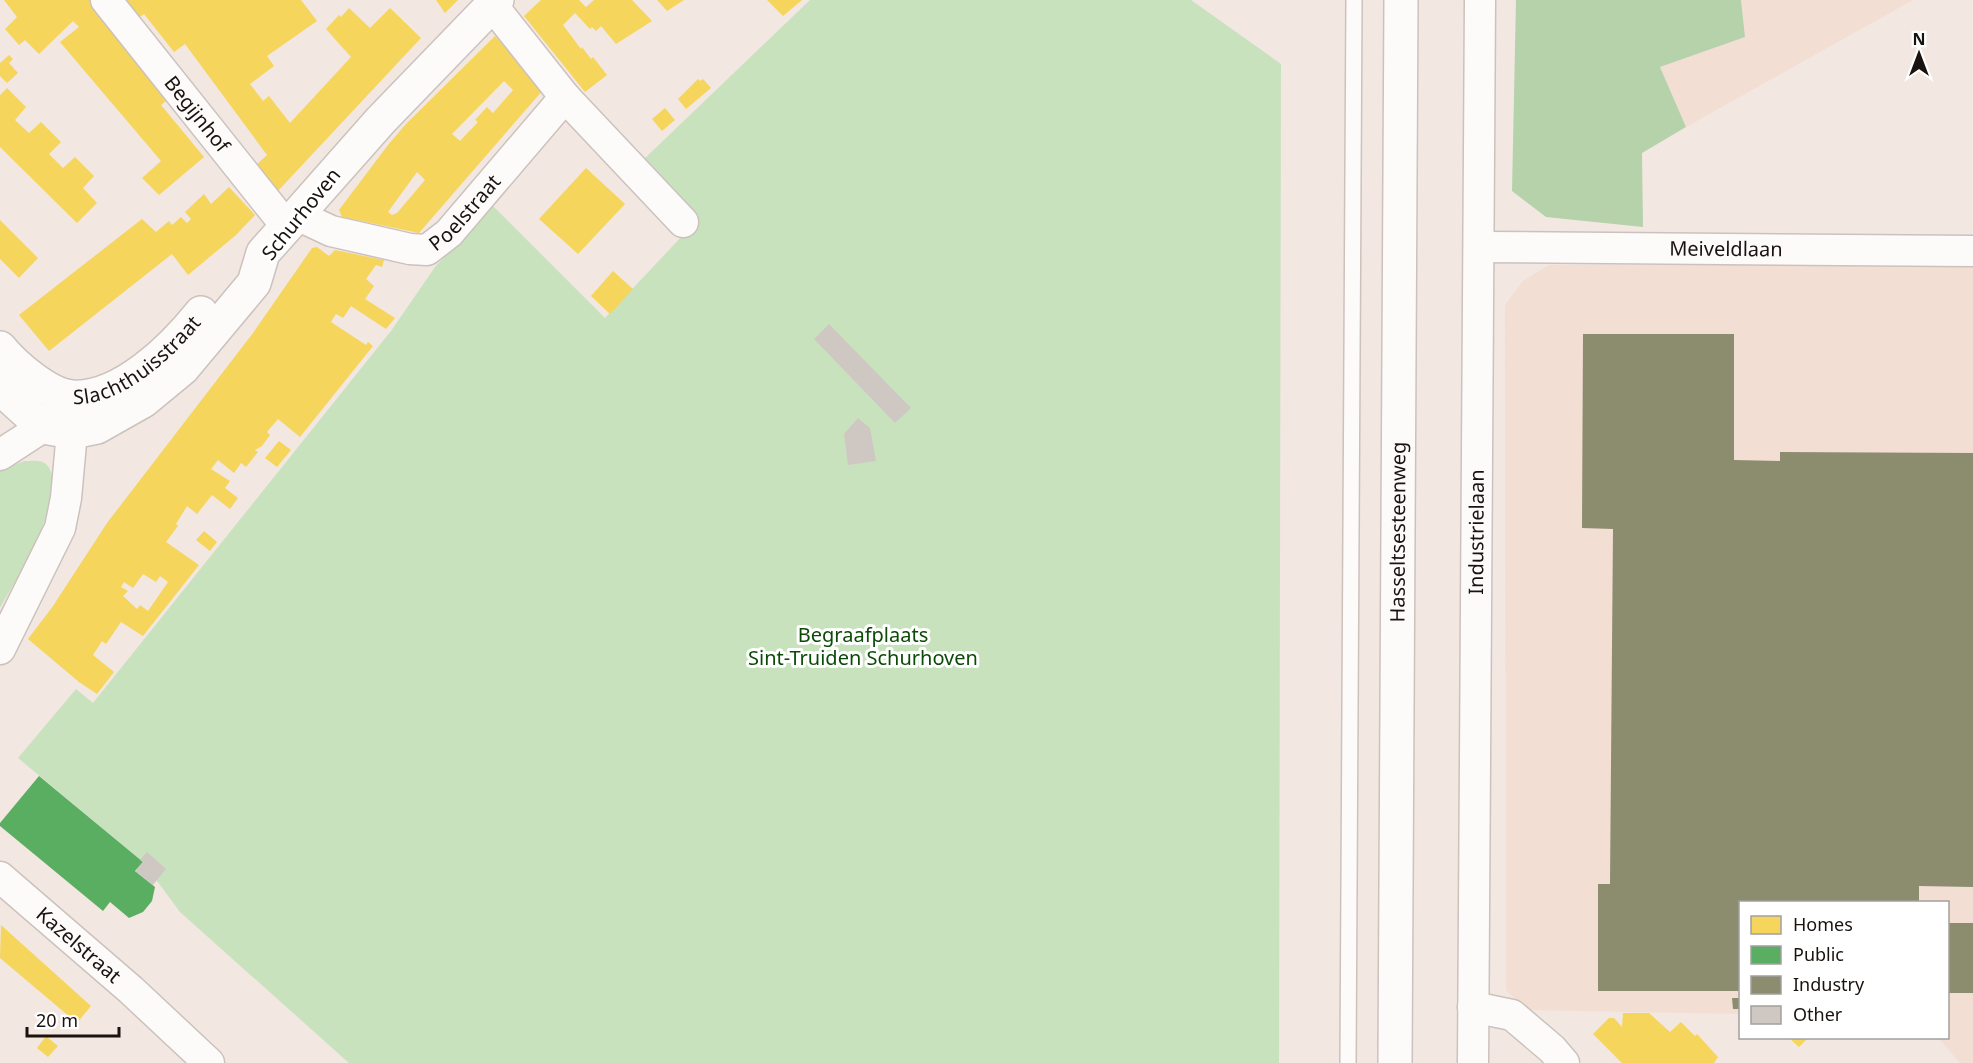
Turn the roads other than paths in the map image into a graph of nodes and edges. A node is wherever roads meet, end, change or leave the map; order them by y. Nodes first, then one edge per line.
1 (106, 0) edge
2 (1354, 0) edge
3 (1401, 0) edge
4 (1418, 0) edge
5 (1480, 0) edge
6 (494, 2) edge
7 (565, 97) junction
8 (292, 221) junction
9 (683, 222) dead end
10 (1480, 247) junction
11 (1973, 251) edge
12 (263, 253) junction
13 (0, 348) edge
14 (0, 388) edge
15 (72, 397) junction
16 (58, 429) junction
17 (0, 455) edge
18 (0, 649) edge
19 (0, 877) edge
20 (1473, 1007) junction
21 (209, 1063) edge
22 (1348, 1063) edge
23 (1395, 1063) edge
24 (1414, 1063) edge
25 (1473, 1063) edge
26 (1564, 1063) edge

1 - 8 street, Begijnhof
2 - 22 lane
3 - 23 main road, Hasseltsesteenweg
4 - 24 main road, Hasseltsesteenweg
5 - 10 street, Industrielaan
6 - 7 street
6 - 8 main road, Schurhoven
7 - 8 street, Poelstraat
7 - 9 street
8 - 12 main road, Schurhoven
10 - 11 street, Meiveldlaan
10 - 20 street, Industrielaan
12 - 15 main road, Slachthuisstraat
12 - 16 main road, Schurhoven
13 - 15 main road
14 - 16 main road
15 - 16 street, Slachthuisstraat
16 - 17 street, Slachthuisstraat
16 - 18 street
19 - 21 street, Kazelstraat
20 - 25 street, Industrielaan
20 - 26 street

